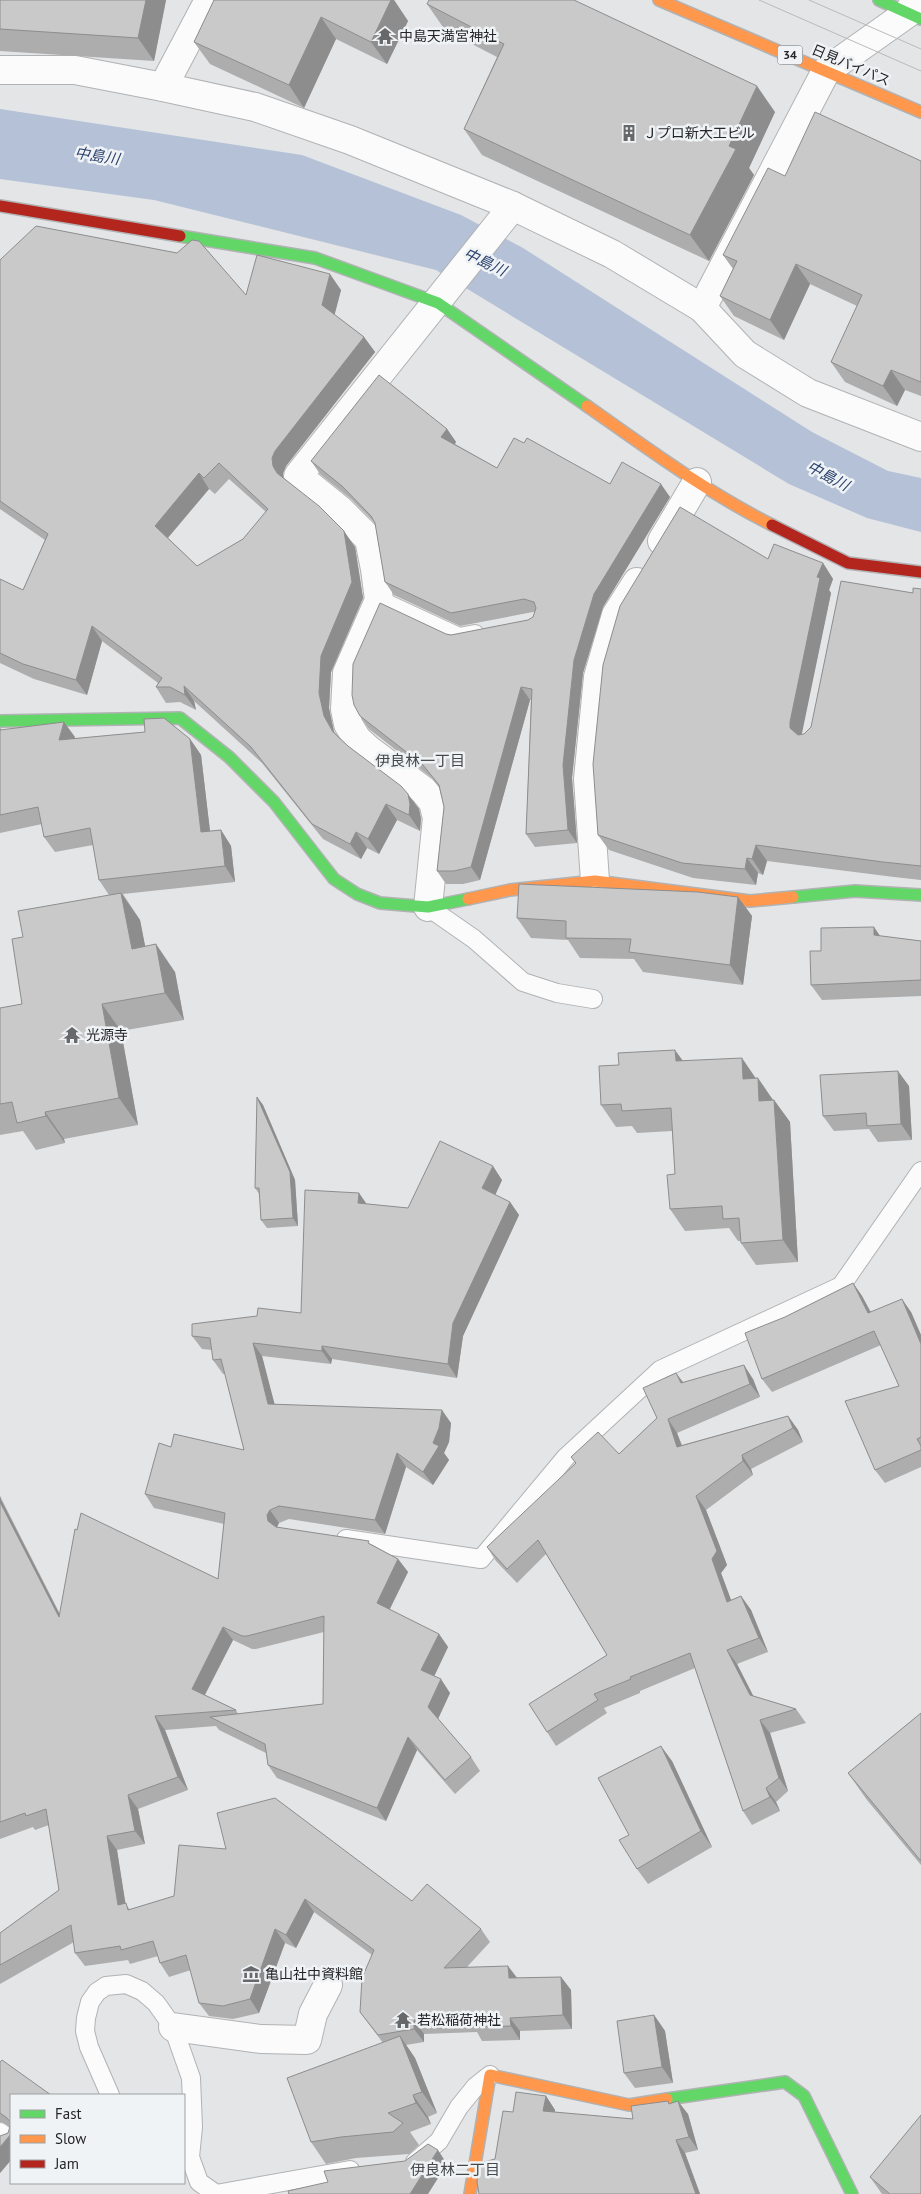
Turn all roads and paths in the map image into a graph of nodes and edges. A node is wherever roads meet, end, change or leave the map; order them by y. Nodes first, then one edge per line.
1 (209, 0) edge
2 (659, 0) edge
3 (879, 0) edge
4 (915, 10) edge
5 (0, 70) edge
6 (826, 70) junction
7 (163, 88) junction
8 (921, 112) edge
9 (0, 206) edge
10 (513, 206) junction
11 (438, 303) junction
12 (702, 308) junction
13 (921, 437) edge
14 (697, 482) junction
15 (848, 563) junction
16 (921, 572) edge
17 (844, 582) edge
18 (379, 600) junction
19 (487, 632) edge
20 (0, 721) edge
21 (595, 881) junction
22 (921, 895) edge
23 (428, 907) junction
24 (593, 999) dead end
25 (921, 1171) edge
26 (326, 1536) edge
27 (328, 1985) dead end
28 (173, 2026) junction
29 (490, 2074) junction
30 (110, 2094) edge
31 (0, 2132) edge
32 (10, 2140) edge
33 (394, 2165) edge
34 (366, 2168) edge
35 (470, 2194) edge
36 (852, 2194) edge

1 - 7 street
2 - 6 main road, 日見バイパス / 34
3 - 4 main road
4 - 6 street
5 - 7 street
6 - 8 main road, 日見バイパス / 34
6 - 12 street
7 - 10 street
9 - 11 main road
10 - 11 street
10 - 12 street
11 - 14 main road
11 - 18 street
12 - 13 street
14 - 15 main road
14 - 21 street
15 - 16 main road
15 - 17 lane
18 - 19 lane
18 - 23 street
20 - 23 main road
21 - 22 main road
21 - 23 main road
23 - 24 lane
25 - 26 lane
27 - 28 street
28 - 30 lane
28 - 34 lane
29 - 33 lane
29 - 35 main road
29 - 36 main road
31 - 32 lane

